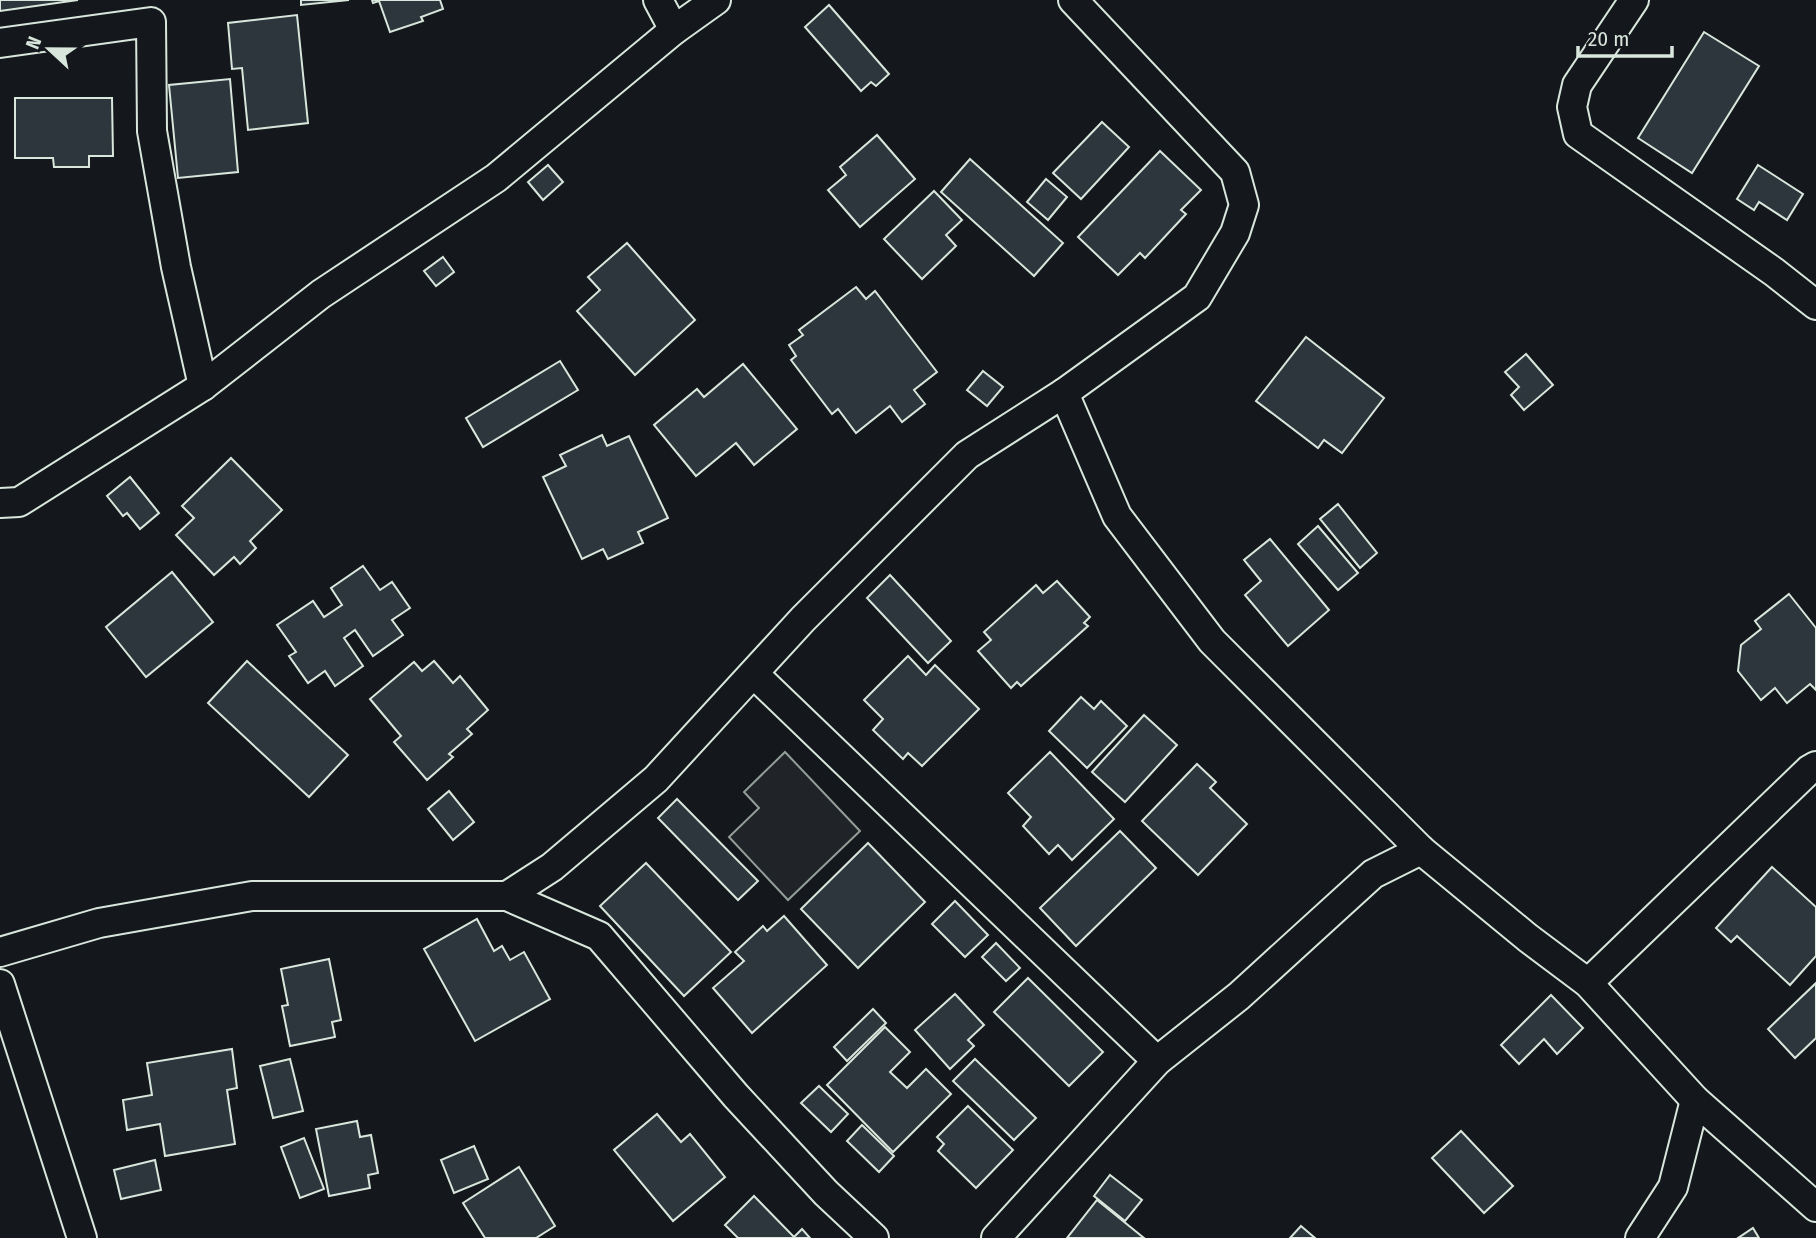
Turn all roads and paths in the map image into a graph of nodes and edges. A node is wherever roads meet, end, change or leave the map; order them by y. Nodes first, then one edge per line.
1 (658, 0) edge
2 (716, 0) edge
3 (1073, 0) edge
4 (1634, 0) edge
5 (151, 11) edge
6 (674, 30) junction
7 (0, 43) edge
8 (1816, 306) edge
9 (203, 386) junction
10 (1064, 393) junction
11 (0, 503) edge
12 (754, 674) junction
13 (1816, 766) edge
14 (1421, 850) junction
15 (507, 896) junction
16 (0, 952) edge
17 (1588, 983) junction
18 (0, 984) edge
19 (7, 1037) edge
20 (1157, 1061) junction
21 (1695, 1100) junction
22 (1816, 1207) edge
23 (82, 1238) edge
24 (874, 1238) edge
25 (996, 1238) edge
26 (1640, 1238) edge

1 - 6 street
2 - 6 street
3 - 10 street
4 - 8 street
5 - 7 street
5 - 9 street
6 - 9 street
9 - 11 street
10 - 12 street
10 - 14 street
12 - 15 street
12 - 20 street
13 - 17 street
14 - 17 street
14 - 20 street
15 - 16 street
15 - 24 street
17 - 21 street
18 - 19 street
19 - 23 street
20 - 25 street
21 - 22 street
21 - 26 street

